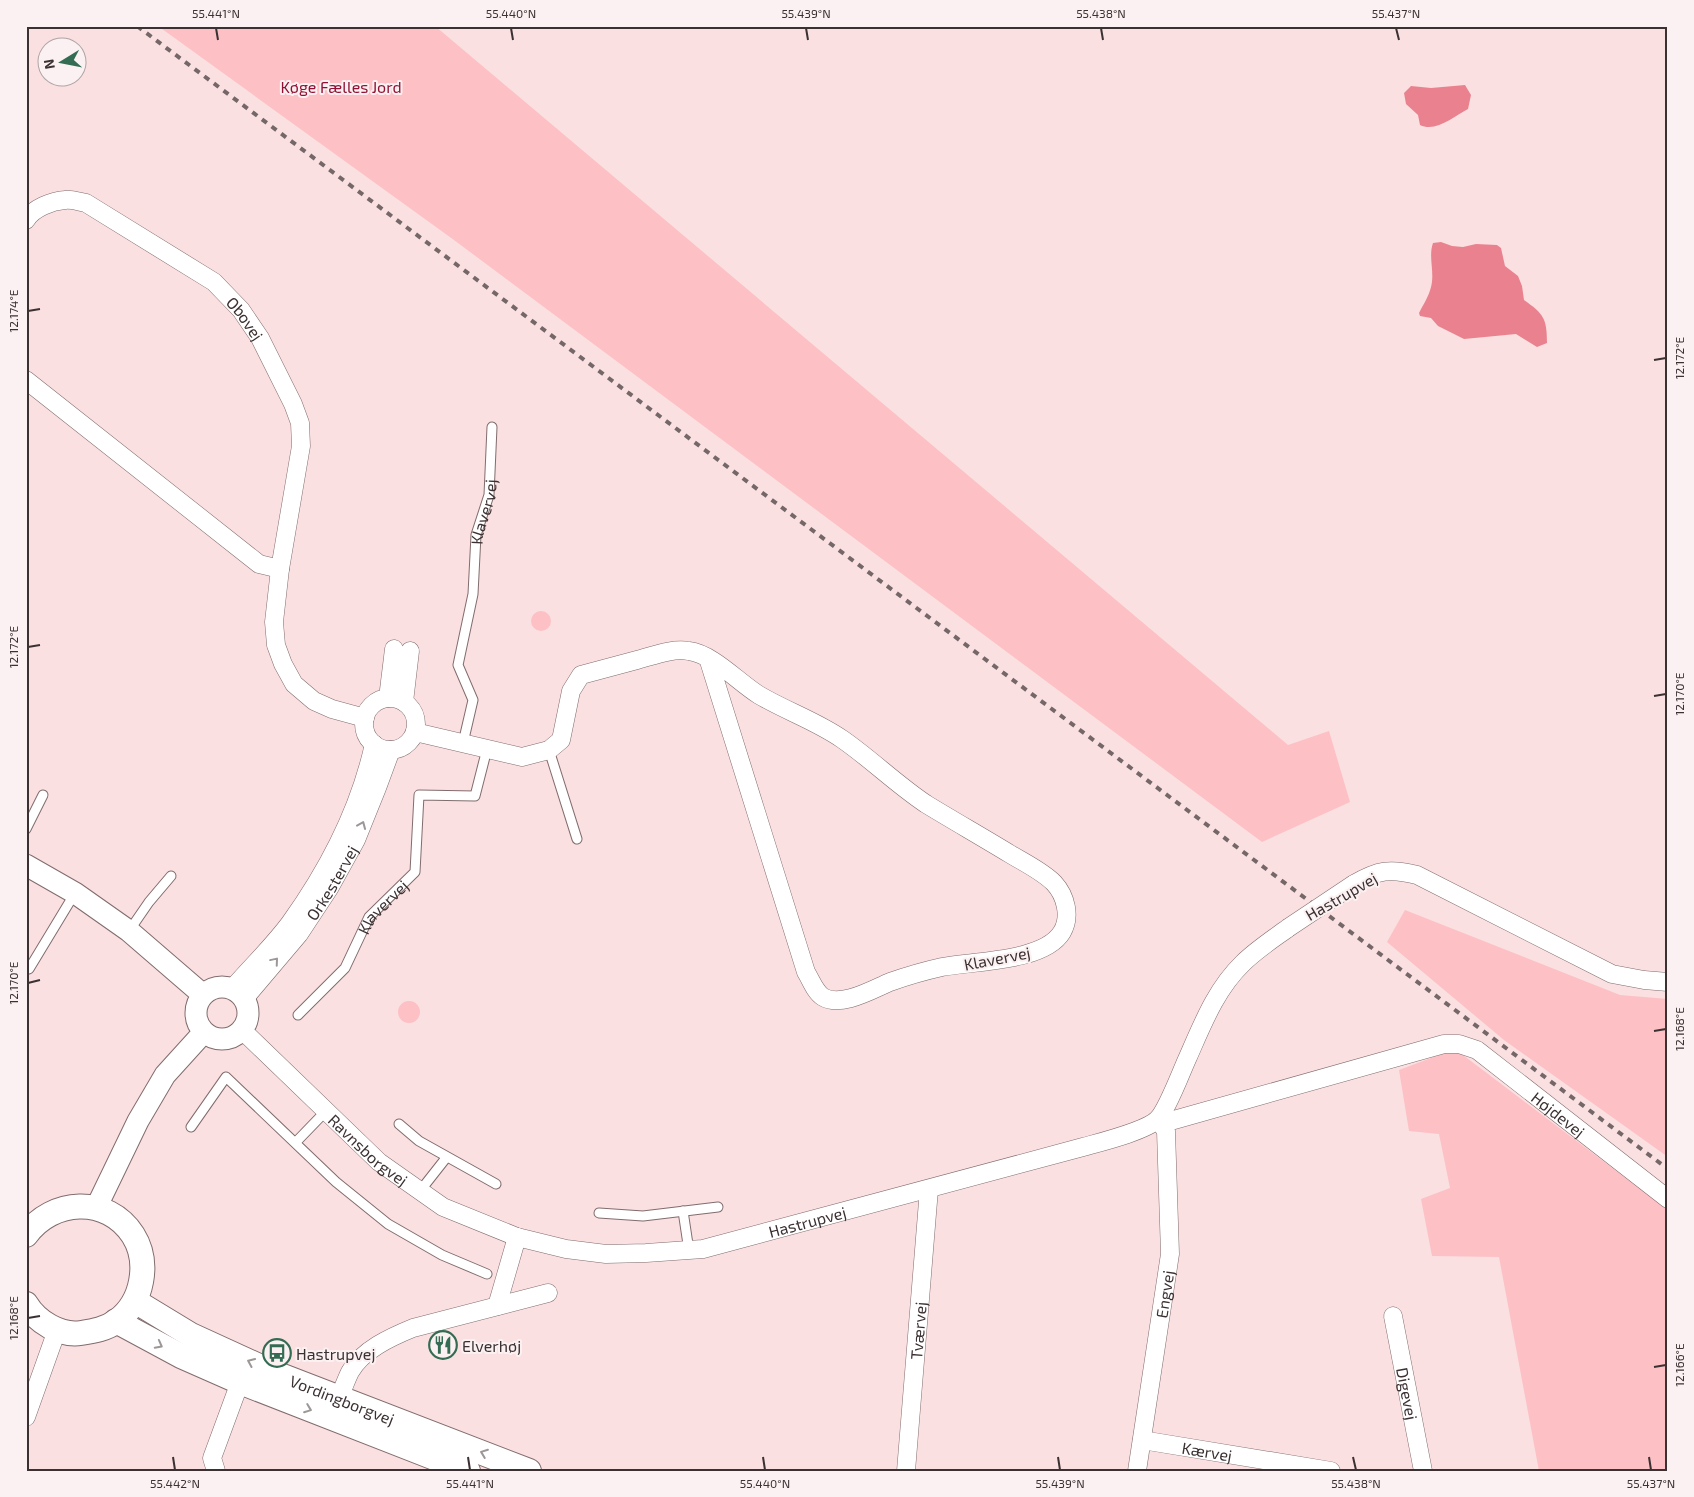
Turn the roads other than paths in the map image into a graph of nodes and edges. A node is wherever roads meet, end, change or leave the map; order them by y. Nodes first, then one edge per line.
1 (26, 220) edge
2 (26, 380) edge
3 (492, 427) dead end
4 (280, 569) junction
5 (402, 650) dead end
6 (708, 658) junction
7 (396, 700) junction
8 (364, 718) junction
9 (415, 732) junction
10 (463, 743) junction
11 (374, 744) junction
12 (487, 749) junction
13 (391, 750) junction
14 (549, 750) junction
15 (43, 795) dead end
16 (26, 829) edge
17 (577, 839) dead end
18 (26, 865) edge
19 (171, 876) dead end
20 (75, 893) junction
21 (129, 932) junction
22 (29, 969) dead end
23 (1668, 982) edge
24 (202, 994) junction
25 (238, 994) junction
26 (298, 1015) dead end
27 (242, 1030) junction
28 (204, 1032) junction
29 (1444, 1044) joint
30 (326, 1111) junction
31 (1158, 1118) junction
32 (399, 1124) dead end
33 (191, 1127) dead end
34 (296, 1142) junction
35 (446, 1158) junction
36 (496, 1184) dead end
37 (929, 1189) junction
38 (420, 1191) junction
39 (1668, 1199) edge
40 (718, 1207) dead end
41 (96, 1208) junction
42 (683, 1211) junction
43 (599, 1213) dead end
44 (26, 1235) edge
45 (517, 1238) junction
46 (689, 1251) junction
47 (487, 1274) dead end
48 (548, 1293) dead end
49 (135, 1301) junction
50 (26, 1304) edge
51 (497, 1306) junction
52 (1394, 1316) dead end
53 (116, 1322) junction
54 (57, 1330) junction
55 (240, 1382) junction
56 (339, 1398) junction
57 (26, 1417) edge
58 (1142, 1440) junction
59 (216, 1471) edge
60 (468, 1471) edge
61 (529, 1471) edge
62 (906, 1471) edge
63 (1137, 1471) edge
64 (1331, 1471) edge
65 (1423, 1471) edge

1 - 4 street, Obovej
2 - 4 street
3 - 10 lane, Klavervej
4 - 8 street, Obovej
5 - 7 street
6 - 6 street, Klavervej
6 - 14 street, Klavervej
7 - 8 street
7 - 9 street
8 - 11 street
9 - 10 street
9 - 13 street
10 - 12 street
11 - 13 street
11 - 25 street, Orkestervej
12 - 14 street
12 - 26 lane, Klavervej
25 -> 13 street, Orkestervej
14 - 17 lane
15 - 16 lane
18 - 20 street
19 - 21 lane
20 - 21 street
20 - 22 lane
21 - 24 street
23 - 31 street, Hastrupvej, bridge
24 - 25 street
24 - 28 street
25 - 27 street
27 - 28 street
27 - 30 street, Ravnsborgvej
28 - 41 street
29 - 31 street, Hastrupvej
29 - 39 street, Højdevej
30 - 34 lane
30 - 38 street, Ravnsborgvej
31 - 37 street, Hastrupvej
31 - 58 street, Engvej
32 - 35 lane
33 - 34 lane
34 - 47 lane
35 - 36 lane
35 - 38 lane
37 - 46 street, Hastrupvej
37 - 62 street, Tværvej
38 - 45 street, Ravnsborgvej
40 - 42 lane
41 - 44 main road
41 - 49 main road
42 - 43 lane
42 - 46 lane
45 - 46 street, Hastrupvej
45 - 51 street
48 - 51 street
49 - 53 main road
56 -> 49 main road, Vordingborgvej
50 - 54 main road
51 - 56 street
52 - 65 street, Digevej
53 - 54 main road
53 -> 55 main road, Vordingborgvej
54 - 57 street
55 - 59 street
55 -> 60 main road, Vordingborgvej
61 -> 56 main road, Vordingborgvej
58 - 63 street, Engvej
58 - 64 street, Kærvej

